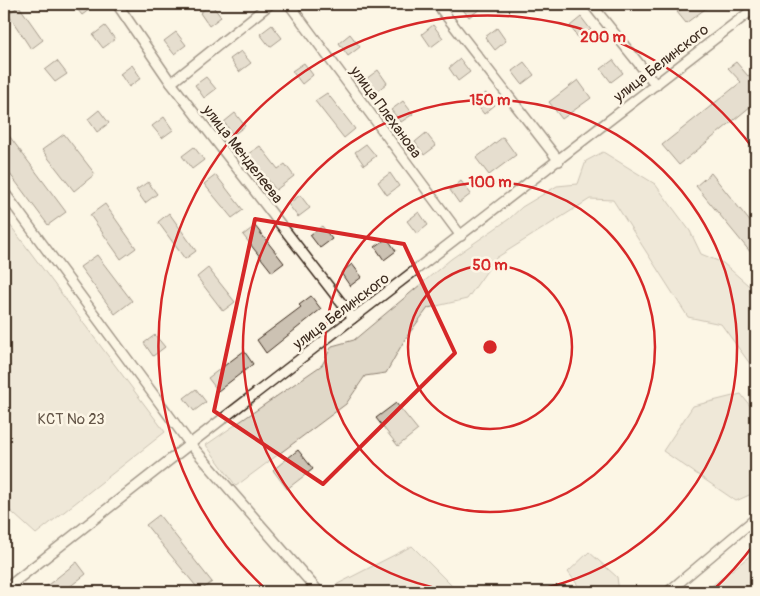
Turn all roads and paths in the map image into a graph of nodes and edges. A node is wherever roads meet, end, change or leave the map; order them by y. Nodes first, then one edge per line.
1 (117, 4) edge
2 (270, 4) edge
3 (289, 4) edge
4 (437, 4) edge
5 (592, 4) edge
6 (754, 8) edge
7 (171, 83) junction
8 (656, 84) junction
9 (559, 161) junction
10 (4, 192) edge
11 (461, 236) junction
12 (354, 318) junction
13 (190, 444) junction
14 (756, 518) edge
15 (4, 590) edge
16 (319, 592) edge
17 (668, 592) edge

1 - 7 street, улица Менделеева
2 - 7 street
3 - 11 street, улица Плеханова
4 - 9 street
5 - 8 street
6 - 8 street, улица Белинского
7 - 12 street, улица Менделеева
8 - 9 street, улица Белинского
9 - 11 street, улица Белинского
10 - 13 street
11 - 12 street, улица Белинского
12 - 13 street, улица Белинского
13 - 15 street, улица Белинского
13 - 16 street
14 - 17 street

